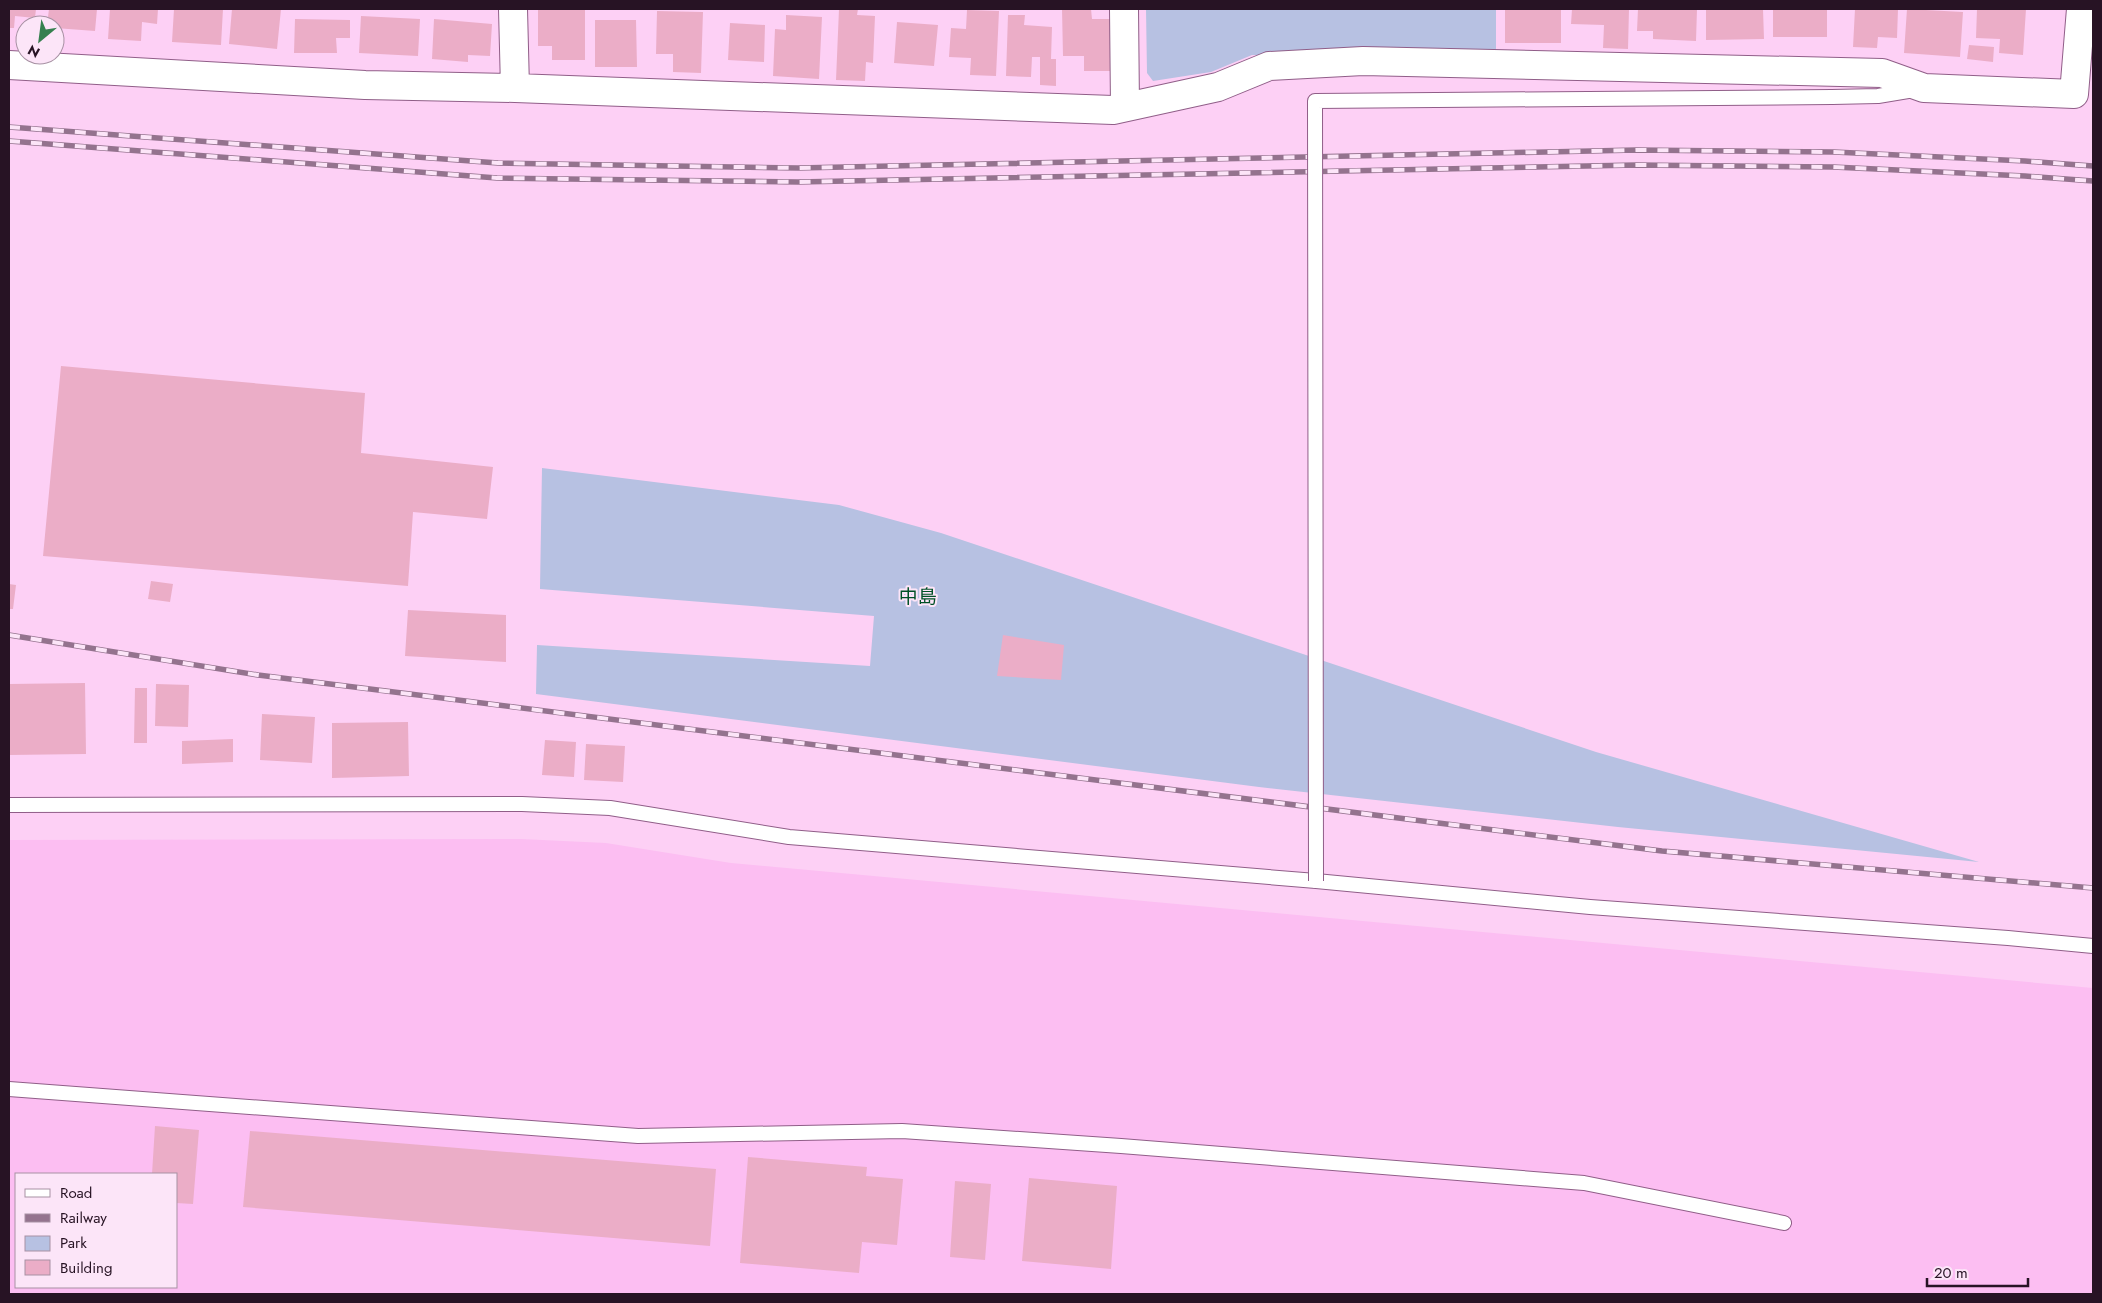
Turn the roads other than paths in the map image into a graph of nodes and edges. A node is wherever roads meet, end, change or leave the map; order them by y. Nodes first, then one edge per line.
1 (514, 9) edge
2 (1124, 9) edge
3 (2081, 9) edge
4 (9, 65) edge
5 (515, 88) junction
6 (1924, 88) junction
7 (1125, 107) junction
8 (9, 805) edge
9 (1316, 881) junction
10 (2093, 946) edge
11 (9, 1089) edge
12 (1784, 1223) dead end

1 - 5 street
2 - 7 street
3 - 6 street
4 - 5 street
5 - 7 street
6 - 7 street
6 - 9 lane, bridge
8 - 9 lane
9 - 10 lane
11 - 12 lane

